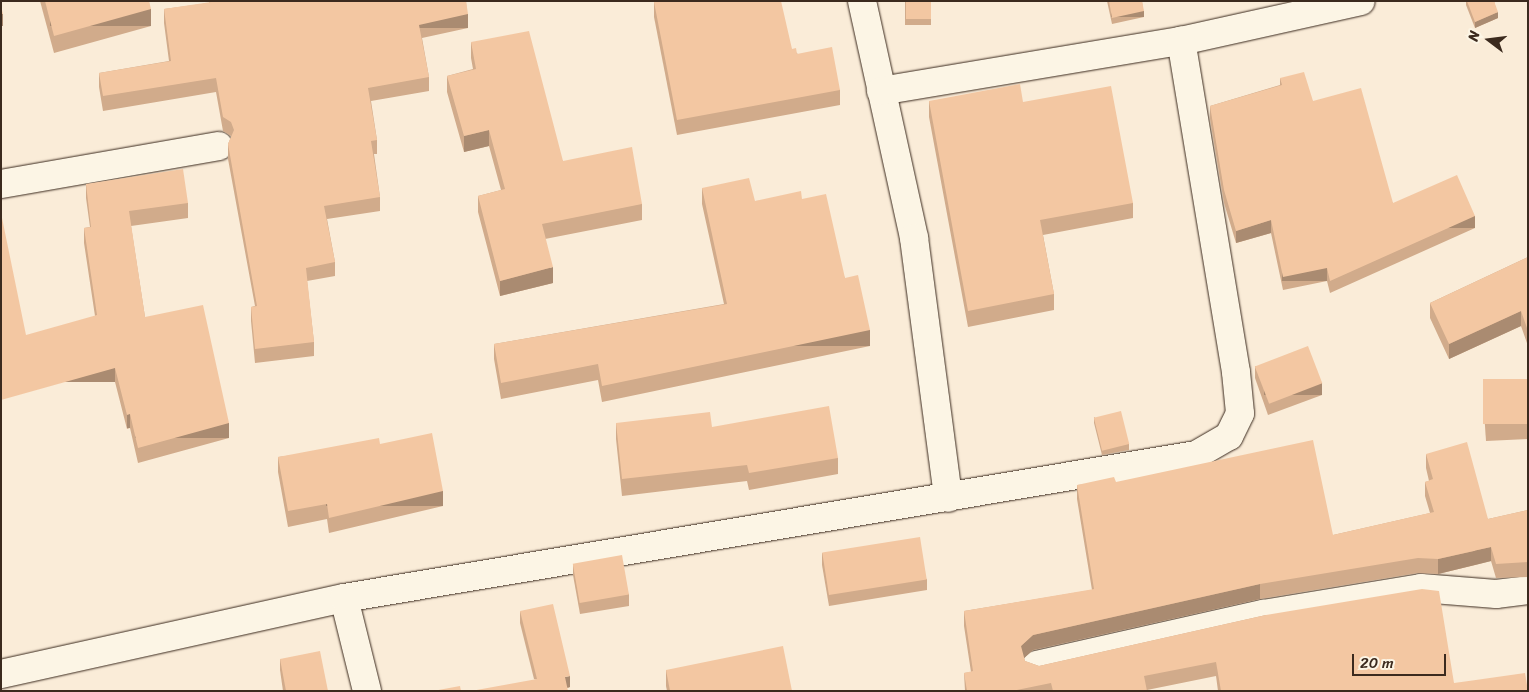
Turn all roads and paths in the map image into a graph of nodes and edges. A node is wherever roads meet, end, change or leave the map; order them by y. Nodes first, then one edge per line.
1 (862, 1) edge
2 (1361, 1) edge
3 (1181, 42) junction
4 (881, 91) junction
5 (219, 146) dead end
6 (1, 184) edge
7 (948, 498) junction
8 (1528, 590) edge
9 (344, 598) junction
10 (1036, 665) edge
11 (1, 674) edge
12 (366, 691) edge

1 - 4 street
2 - 3 street
3 - 4 street
3 - 7 street
4 - 7 street
5 - 6 street
7 - 9 street
8 - 10 street
9 - 11 street
9 - 12 street

